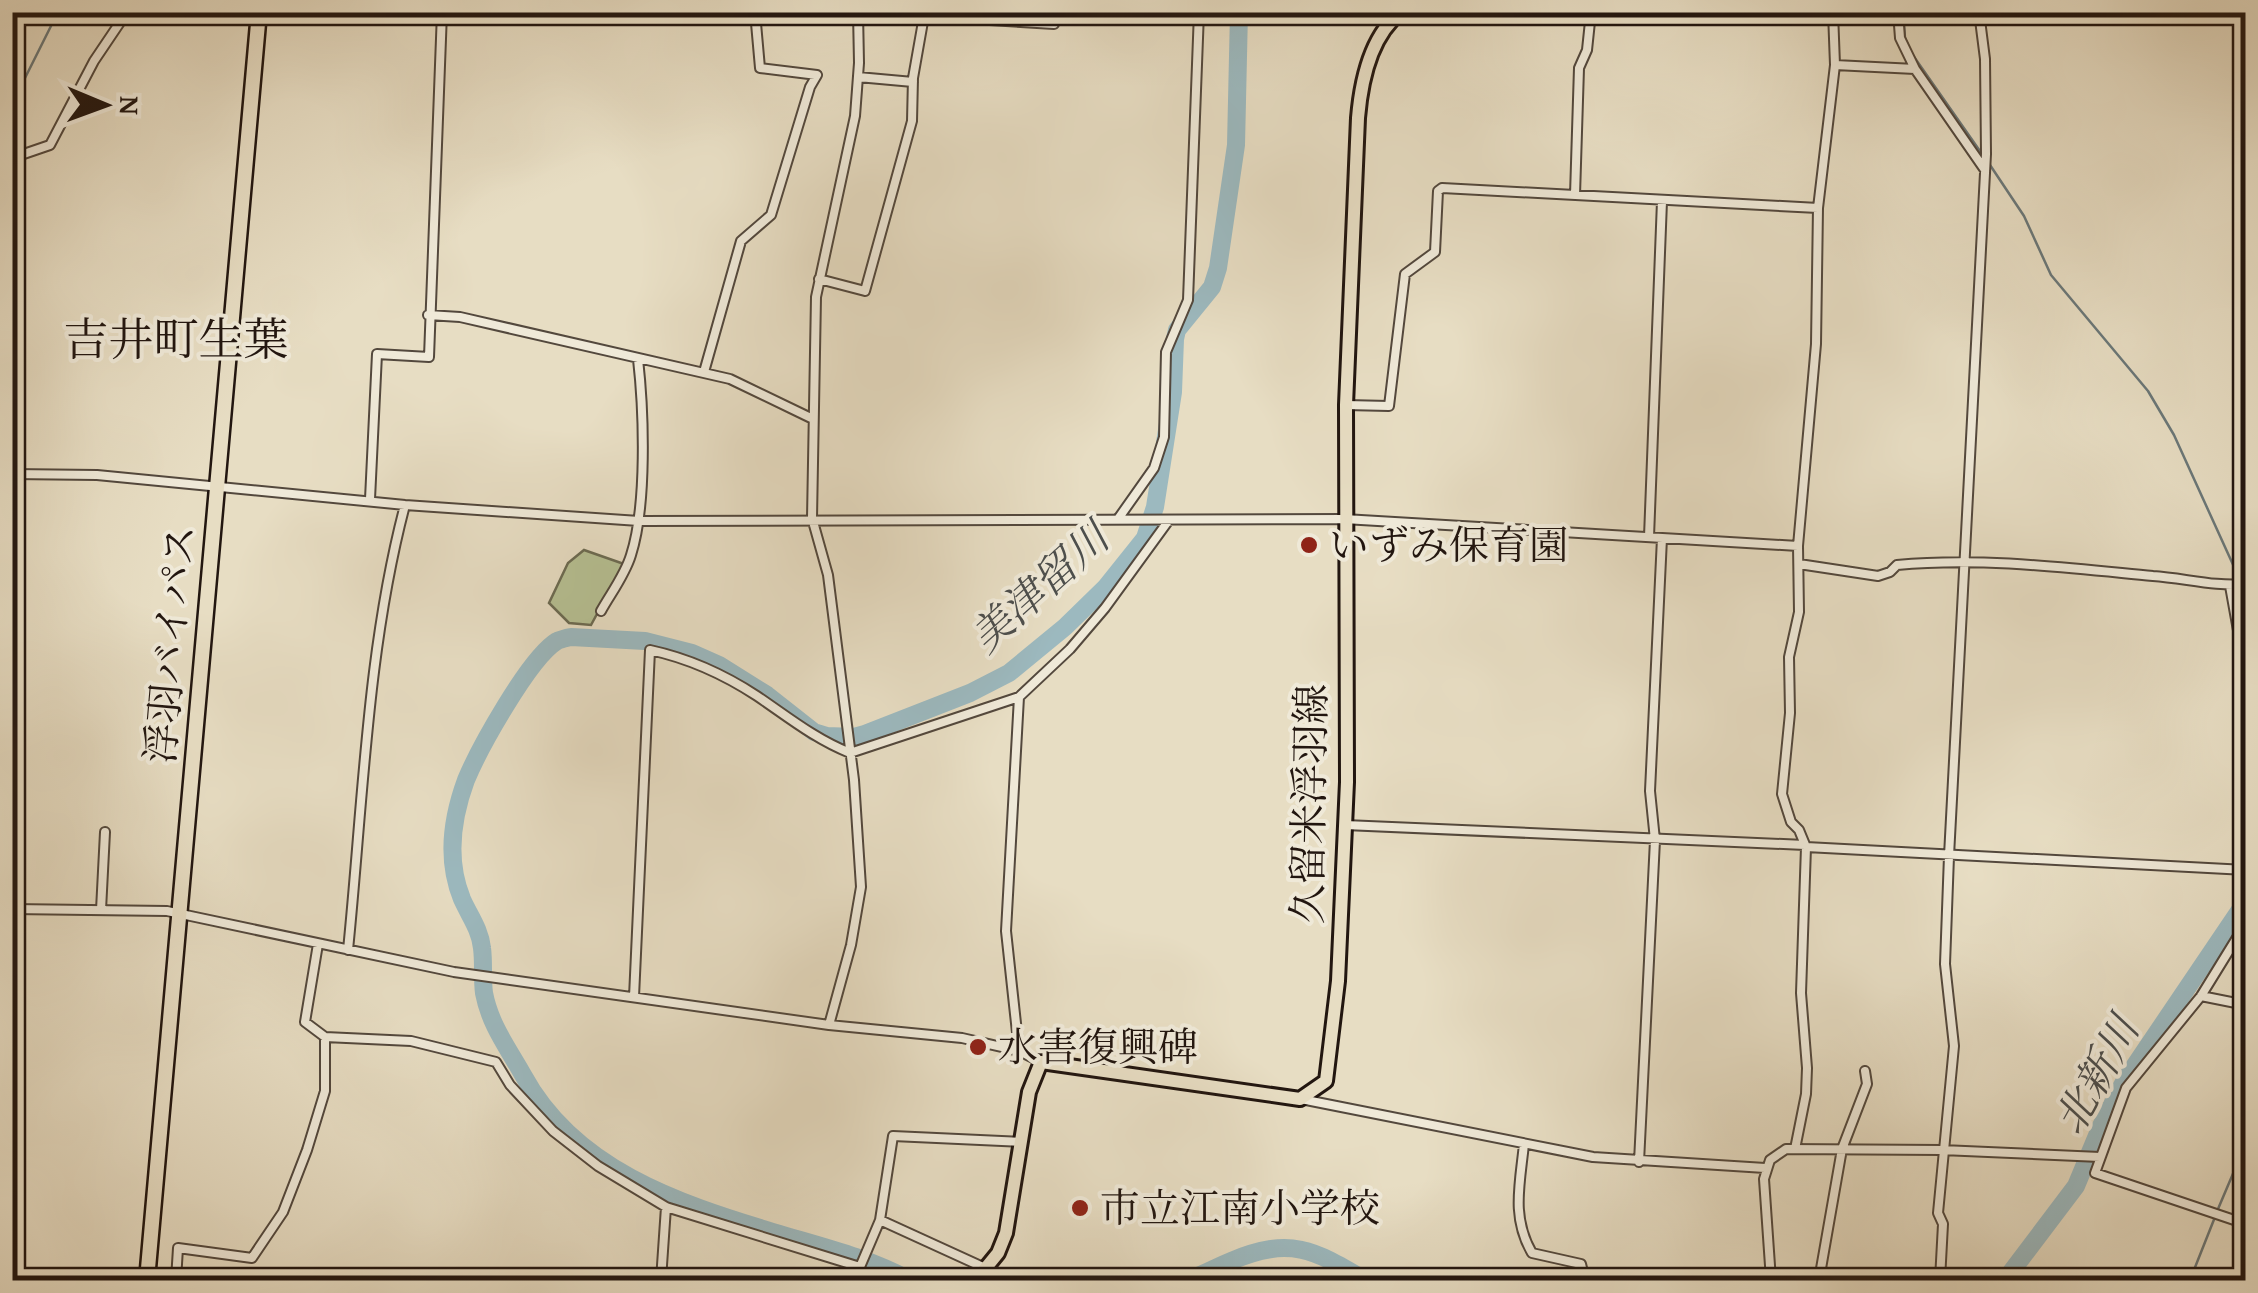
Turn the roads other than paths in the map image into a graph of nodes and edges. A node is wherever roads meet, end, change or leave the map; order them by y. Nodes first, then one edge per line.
1 (127, 12) edge
2 (259, 12) edge
3 (442, 12) edge
4 (755, 12) edge
5 (858, 12) edge
6 (1055, 12) edge
7 (1199, 12) edge
8 (1401, 12) edge
9 (1591, 12) edge
10 (1834, 12) edge
11 (1898, 12) edge
12 (1980, 12) edge
13 (1836, 64) junction
14 (1915, 69) junction
15 (858, 77) junction
16 (913, 82) junction
17 (12, 158) edge
18 (1985, 167) junction
19 (1576, 195) junction
20 (1662, 200) junction
21 (1818, 208) junction
22 (819, 280) junction
23 (428, 315) junction
24 (638, 359) junction
25 (704, 372) junction
26 (1346, 405) junction
27 (813, 420) junction
28 (12, 474) edge
29 (217, 485) junction
30 (370, 500) junction
31 (405, 505) junction
32 (812, 518) junction
33 (1118, 519) junction
34 (1344, 519) junction
35 (1170, 520) junction
36 (639, 521) junction
37 (1649, 537) junction
38 (1662, 538) junction
39 (1798, 546) junction
40 (1964, 562) junction
41 (1799, 564) junction
42 (2245, 584) edge
43 (2231, 586) junction
44 (601, 611) dead end
45 (2246, 675) edge
46 (1018, 697) junction
47 (850, 750) junction
48 (1342, 825) junction
49 (105, 832) dead end
50 (1655, 840) junction
51 (1805, 846) junction
52 (1949, 856) junction
53 (2246, 870) edge
54 (12, 909) edge
55 (102, 910) junction
56 (180, 914) junction
57 (2246, 924) edge
58 (318, 944) junction
59 (348, 950) junction
60 (2201, 996) junction
61 (634, 997) junction
62 (2246, 1005) edge
63 (829, 1025) junction
64 (325, 1037) junction
65 (1019, 1051) junction
66 (1041, 1062) junction
67 (1866, 1070) dead end
68 (1300, 1100) junction
69 (1022, 1142) junction
70 (1524, 1144) junction
71 (1795, 1149) junction
72 (1842, 1150) junction
73 (1942, 1150) junction
74 (2097, 1157) junction
75 (1639, 1162) junction
76 (1765, 1168) junction
77 (666, 1206) junction
78 (880, 1220) junction
79 (2246, 1224) edge
80 (986, 1268) junction
81 (148, 1280) edge
82 (176, 1280) edge
83 (661, 1280) edge
84 (976, 1280) edge
85 (1585, 1280) edge
86 (1770, 1280) edge
87 (1819, 1280) edge
88 (1940, 1280) edge

1 - 17 street
2 - 29 highway, 浮羽バイパス
3 - 23 street
4 - 25 street
5 - 15 street
6 - 16 street
7 - 33 street
8 - 26 main road, 久留米浮羽線
9 - 19 street
10 - 13 street
11 - 14 street
12 - 18 street
13 - 14 street
13 - 21 street
14 - 18 street
15 - 16 street
15 - 22 street
16 - 22 street
18 - 40 street
19 - 20 street
19 - 26 street
20 - 21 street
20 - 37 street
21 - 39 street
22 - 27 street
23 - 24 street
23 - 30 street
24 - 25 street
24 - 36 street
25 - 27 street
26 - 34 main road, 久留米浮羽線
27 - 32 street
28 - 29 street
29 - 30 street
29 - 56 highway, 浮羽バイパス
30 - 31 street
31 - 36 street
31 - 59 street
32 - 33 street
32 - 36 street
32 - 47 street
33 - 35 street
34 - 35 street
34 - 37 street
34 - 48 main road, 久留米浮羽線
35 - 46 street
36 - 44 street
37 - 38 street
38 - 39 street
38 - 50 street
39 - 41 street
40 - 41 street
40 - 43 street
40 - 52 street
41 - 51 street
42 - 43 street
43 - 45 street
46 - 47 street
46 - 65 street
47 - 61 street
47 - 63 street
48 - 50 street
48 - 68 main road, 久留米浮羽線
49 - 55 street
50 - 51 street
50 - 75 street
51 - 52 street
51 - 71 street
52 - 53 street
52 - 73 street
54 - 55 street
55 - 56 street
56 - 58 street
56 - 81 highway, 浮羽バイパス
57 - 60 street
58 - 59 street
58 - 64 street
59 - 61 street
60 - 62 street
60 - 74 street
61 - 63 street
63 - 65 street
64 - 77 street
64 - 82 street
65 - 66 street
66 - 68 main road
66 - 69 main road
67 - 72 street
68 - 70 street
69 - 78 street
69 - 80 main road
70 - 75 street
70 - 85 street
71 - 72 street
71 - 76 street
72 - 73 street
72 - 87 street
73 - 74 street
73 - 88 street
74 - 79 street
75 - 76 street
76 - 86 street
77 - 78 street
77 - 83 street
78 - 80 street
80 - 84 main road

